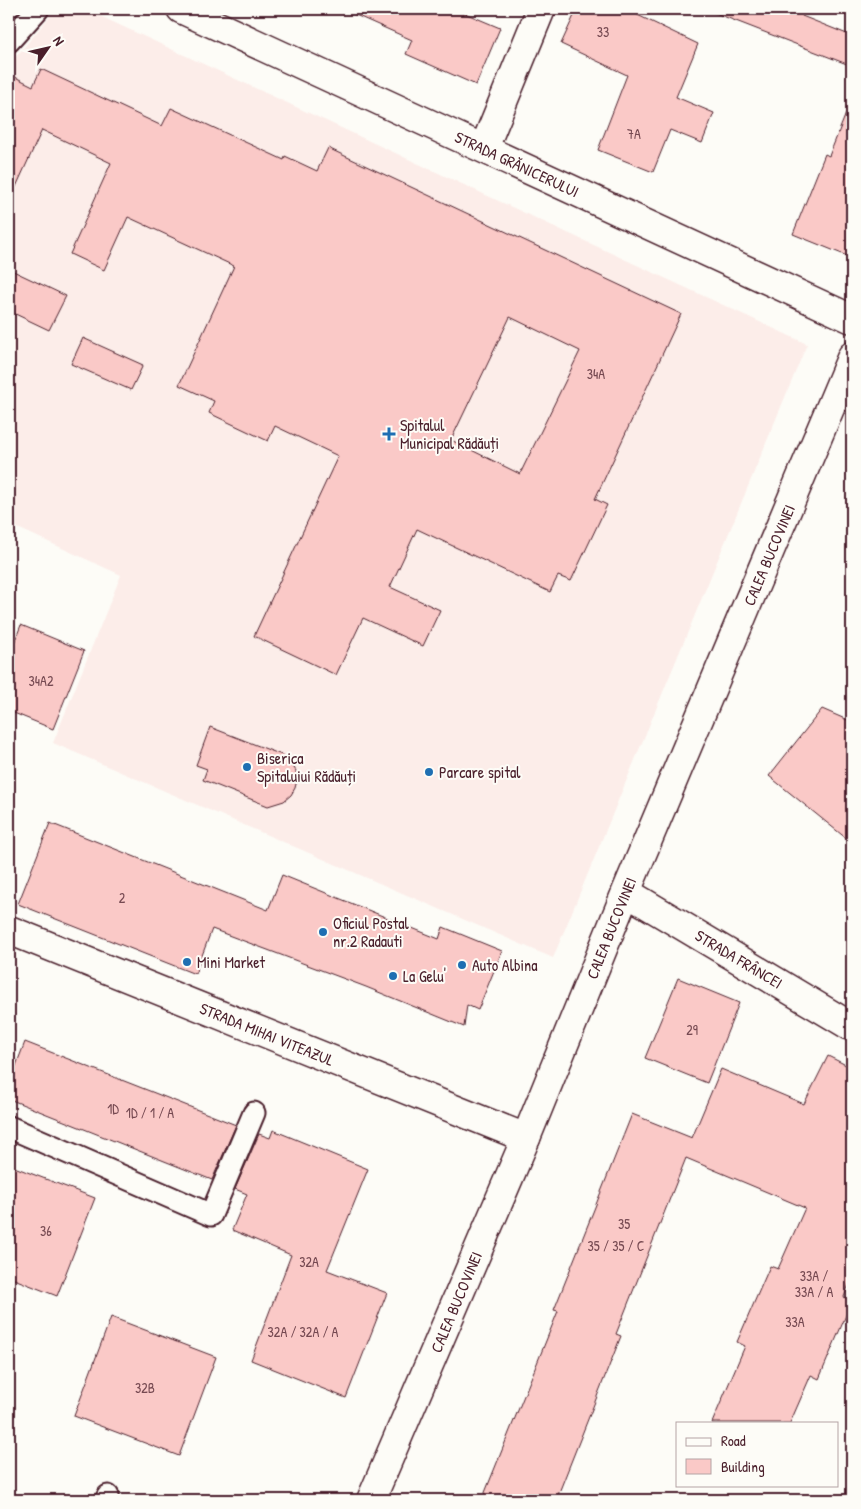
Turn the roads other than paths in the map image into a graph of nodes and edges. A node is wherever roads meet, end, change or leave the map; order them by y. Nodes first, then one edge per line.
1 (38, 9) edge
2 (181, 9) edge
3 (541, 9) edge
4 (9, 41) edge
5 (484, 148) junction
6 (852, 319) edge
7 (852, 356) edge
8 (626, 892) junction
9 (9, 930) edge
10 (852, 1027) edge
11 (254, 1113) dead end
12 (9, 1127) edge
13 (526, 1138) junction
14 (372, 1500) edge

1 - 4 lane
2 - 5 street, STRADA GRĂNICERULUI
3 - 5 street
5 - 6 street, STRADA GRĂNICERULUI
7 - 8 street, CALEA BUCOVINEI
8 - 10 street, STRADA FRÂNCEI
8 - 13 street, CALEA BUCOVINEI
9 - 13 street, STRADA MIHAI VITEAZUL
11 - 12 lane
13 - 14 street, CALEA BUCOVINEI

